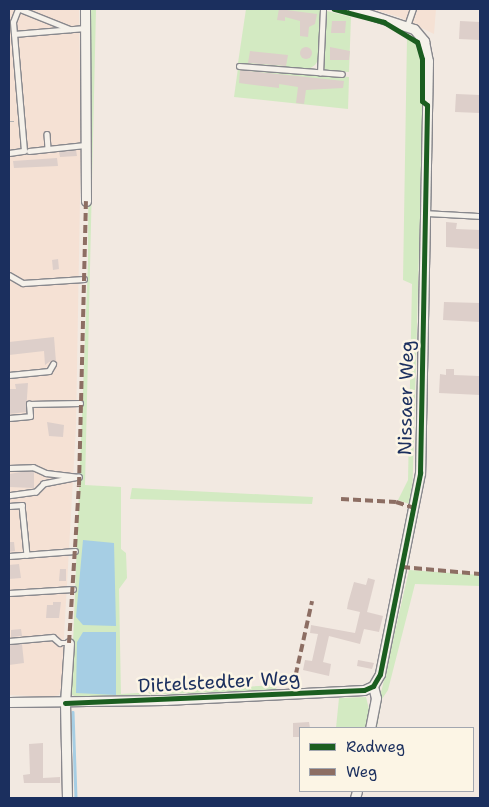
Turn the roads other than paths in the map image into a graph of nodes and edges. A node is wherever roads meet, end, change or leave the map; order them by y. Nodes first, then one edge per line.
1 (19, 9) edge
2 (85, 9) edge
3 (323, 9) edge
4 (353, 9) edge
5 (413, 9) edge
6 (407, 26) junction
7 (85, 28) junction
8 (70, 29) junction
9 (14, 34) junction
10 (239, 66) dead end
11 (320, 73) junction
12 (342, 74) dead end
13 (46, 134) dead end
14 (87, 145) junction
15 (48, 149) junction
16 (27, 151) junction
17 (9, 153) edge
18 (86, 201) dead end
19 (425, 213) junction
20 (480, 216) edge
21 (9, 275) edge
22 (84, 279) dead end
23 (53, 364) dead end
24 (9, 375) edge
25 (80, 403) dead end
26 (9, 418) edge
27 (9, 468) edge
28 (46, 473) junction
29 (44, 484) junction
30 (9, 496) edge
31 (9, 506) edge
32 (75, 551) dead end
33 (27, 555) junction
34 (9, 556) edge
35 (73, 589) dead end
36 (9, 594) edge
37 (9, 641) edge
38 (64, 643) joint
39 (373, 686) junction
40 (9, 702) edge
41 (65, 703) junction
42 (370, 727) edge
43 (67, 798) edge

1 - 8 lane
1 - 9 lane
2 - 7 street
3 - 11 lane
4 - 6 street
5 - 6 lane
6 - 19 street, Nissaer Weg
7 - 8 lane
7 - 14 street
8 - 9 lane
9 - 16 lane
10 - 11 lane
11 - 12 lane
13 - 15 lane
14 - 15 lane
14 - 18 street
15 - 16 lane
16 - 17 lane
19 - 20 lane
19 - 39 street, Nissaer Weg
21 - 22 lane
23 - 24 lane
25 - 26 lane
27 - 28 lane
28 - 29 lane
28 - 29 lane
29 - 30 lane
31 - 33 lane
32 - 33 lane
33 - 34 lane
35 - 36 lane
37 - 38 lane
38 - 41 street
39 - 41 street, Dittelstedter Weg
39 - 42 street, Nissaer Weg
40 - 41 street, Dittelstedter Weg
41 - 43 street

